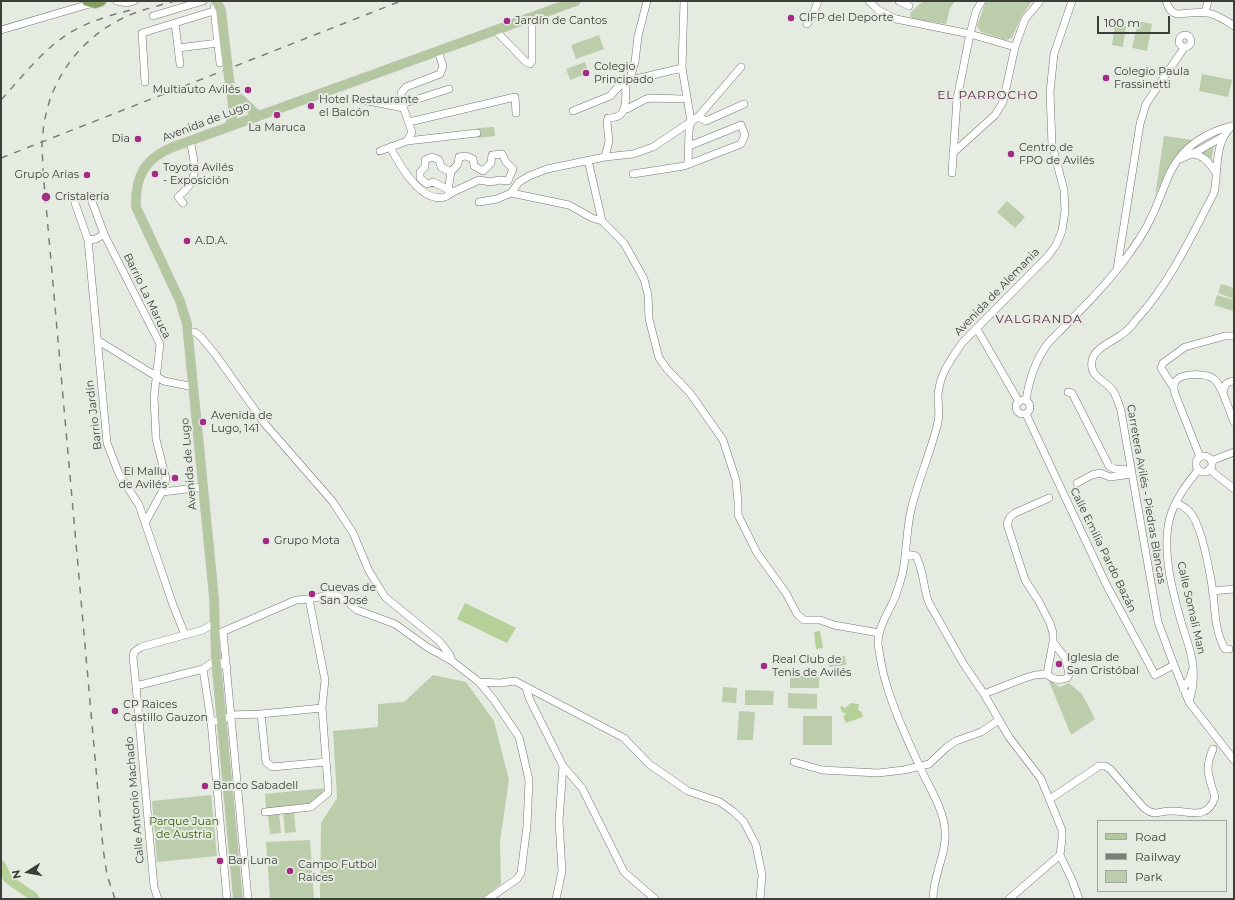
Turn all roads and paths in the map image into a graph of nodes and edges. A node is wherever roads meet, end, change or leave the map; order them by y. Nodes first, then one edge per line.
1 (72, 1) edge
2 (118, 1) edge
3 (134, 1) edge
4 (203, 1) edge
5 (215, 1) edge
6 (576, 1) edge
7 (647, 1) edge
8 (684, 1) edge
9 (818, 1) edge
10 (869, 1) edge
11 (899, 1) edge
12 (982, 1) edge
13 (1040, 1) edge
14 (1072, 1) edge
15 (1166, 1) edge
16 (1208, 1) edge
17 (94, 2) edge
18 (909, 6) dead end
19 (65, 10) junction
20 (218, 10) junction
21 (1205, 12) junction
22 (153, 16) dead end
23 (532, 17) junction
24 (175, 23) junction
25 (807, 24) dead end
26 (1234, 26) edge
27 (1, 30) edge
28 (495, 30) junction
29 (970, 34) junction
30 (218, 43) junction
31 (1015, 47) junction
32 (178, 48) junction
33 (1184, 48) dead end
34 (438, 51) junction
35 (220, 63) dead end
36 (180, 64) dead end
37 (682, 68) junction
38 (741, 68) dead end
39 (627, 81) junction
40 (145, 82) dead end
41 (230, 86) junction
42 (449, 89) dead end
43 (682, 99) dead end
44 (363, 100) dead end
45 (244, 103) junction
46 (744, 104) dead end
47 (403, 106) junction
48 (624, 108) junction
49 (275, 109) junction
50 (573, 111) dead end
51 (516, 113) dead end
52 (256, 116) junction
53 (698, 117) junction
54 (691, 121) junction
55 (409, 122) junction
56 (230, 125) junction
57 (1233, 125) edge
58 (477, 133) dead end
59 (1224, 136) junction
60 (190, 140) junction
61 (407, 141) junction
62 (689, 146) junction
63 (390, 147) junction
64 (380, 151) dead end
65 (953, 153) junction
66 (1190, 154) junction
67 (605, 157) junction
68 (588, 160) junction
69 (1178, 160) junction
70 (688, 164) junction
71 (483, 171) junction
72 (451, 172) junction
73 (952, 173) dead end
74 (633, 174) dead end
75 (1216, 174) junction
76 (482, 181) junction
77 (450, 191) junction
78 (511, 193) junction
79 (90, 196) dead end
80 (479, 202) dead end
81 (75, 203) dead end
82 (183, 203) dead end
83 (602, 221) junction
84 (104, 234) junction
85 (88, 240) junction
86 (1121, 243) junction
87 (1133, 250) junction
88 (1117, 271) junction
89 (977, 329) junction
90 (188, 332) junction
91 (1234, 336) edge
92 (98, 340) junction
93 (983, 340) junction
94 (962, 344) junction
95 (156, 375) junction
96 (1234, 381) edge
97 (194, 387) junction
98 (1174, 388) junction
99 (1068, 392) dead end
100 (1223, 394) junction
101 (1023, 402) junction
102 (1026, 414) junction
103 (1234, 422) edge
104 (1234, 452) edge
105 (1200, 457) junction
106 (1210, 461) junction
107 (1198, 470) junction
108 (1209, 470) junction
109 (1132, 472) junction
110 (1077, 483) dead end
111 (203, 487) junction
112 (1234, 489) edge
113 (162, 492) junction
114 (1049, 498) dead end
115 (1176, 502) junction
116 (145, 524) junction
117 (906, 554) junction
118 (1234, 589) edge
119 (1212, 591) junction
120 (309, 599) junction
121 (214, 623) junction
122 (219, 633) junction
123 (879, 633) junction
124 (185, 635) junction
125 (1053, 642) junction
126 (1222, 642) dead end
127 (216, 660) junction
128 (452, 661) junction
129 (1174, 665) junction
130 (227, 667) junction
131 (203, 669) junction
132 (1047, 674) junction
133 (1178, 676) junction
134 (479, 682) junction
135 (1193, 682) junction
136 (136, 686) junction
137 (526, 688) junction
138 (1183, 690) junction
139 (984, 694) junction
140 (1189, 702) junction
141 (322, 708) junction
142 (261, 714) junction
143 (231, 715) junction
144 (998, 720) junction
145 (211, 721) junction
146 (221, 721) junction
147 (1213, 749) dead end
148 (1234, 760) edge
149 (326, 762) junction
150 (794, 762) dead end
151 (563, 766) junction
152 (920, 767) junction
153 (1050, 799) junction
154 (265, 812) dead end
155 (1060, 855) junction
156 (158, 899) edge
157 (227, 899) edge
158 (238, 899) edge
159 (248, 899) edge
160 (488, 899) edge
161 (556, 899) edge
162 (654, 899) edge
163 (760, 899) edge
164 (932, 899) edge
165 (1009, 899) edge
166 (1079, 899) edge

1 - 19 street
2 - 3 street
4 - 22 street
5 - 20 main road
6 - 23 main road, Avenida de Lugo
7 - 39 street
8 - 37 street
9 - 25 street
10 - 29 street
11 - 18 street
12 - 29 street
13 - 31 street
14 - 89 street, Avenida de Alemania
15 - 21 street
16 - 21 street
17 - 19 street
19 - 27 street
20 - 24 street
20 - 30 street
20 - 41 main road, bridge
21 - 26 street
23 - 28 main road, Avenida de Lugo
23 - 28 street
24 - 32 street
24 - 40 street
28 - 34 main road, Avenida de Lugo
29 - 31 street
29 - 65 street
30 - 32 street
30 - 35 street
31 - 65 street
32 - 36 street
33 - 86 street
34 - 47 street
34 - 49 main road, Avenida de Lugo
37 - 39 street
37 - 54 street
38 - 53 street
39 - 48 street
39 - 50 street
41 - 45 main road
41 - 52 main road
41 - 56 main road
42 - 47 street
43 - 48 street
44 - 47 street
45 - 49 main road
45 - 52 main road
46 - 53 street
47 - 55 street
48 - 67 street
49 - 52 main road, Avenida de Lugo
51 - 55 street
52 - 56 main road, Avenida de Lugo
53 - 54 street
54 - 62 street
54 - 67 street
55 - 61 street
56 - 60 main road, Avenida de Lugo
57 - 59 street, Carretera Avilés - Piedras Blancas
57 - 69 street
58 - 61 street
59 - 66 street
59 - 75 street, Carretera Avilés - Piedras Blancas
60 - 82 street
60 - 90 main road, Avenida de Lugo
61 - 63 street
62 - 70 street
62 - 70 street
63 - 64 street
63 - 77 street
65 - 73 street
66 - 69 street
66 - 75 street
67 - 68 street
68 - 78 street
68 - 83 street
69 - 87 street
70 - 74 street
71 - 72 street
71 - 76 street
71 - 76 street
72 - 77 street
72 - 77 street
75 - 109 street, Carretera Avilés - Piedras Blancas
76 - 77 street
78 - 80 street
78 - 83 street
79 - 84 street, Barrio La Maruca
81 - 85 street, Barrio Jardín
83 - 123 street
84 - 85 street
84 - 95 street, Barrio La Maruca
85 - 92 street, Barrio Jardín
86 - 87 street
86 - 88 street
87 - 88 street
88 - 101 street
89 - 93 street
89 - 94 street, Avenida de Alemania
90 - 97 main road, Avenida de Lugo
90 - 128 street
91 - 98 street
92 - 95 street
92 - 116 street, Barrio Jardín
93 - 94 street
93 - 101 street
94 - 117 street, Avenida de Alemania
95 - 97 street
95 - 113 street, Barrio La Maruca
96 - 100 street
97 - 111 main road, Avenida de Lugo
98 - 100 street
98 - 105 street
99 - 109 street
100 - 103 street
101 - 102 street
101 - 102 street
102 - 129 street, Calle Emilia Pardo Bazán
104 - 106 street
105 - 106 street
105 - 107 street
106 - 108 street
107 - 108 street
107 - 115 street, Calle Somali Man
108 - 112 street
109 - 110 street
109 - 129 street, Carretera Avilés - Piedras Blancas
111 - 113 street
111 - 121 main road, Avenida de Lugo
113 - 116 street, Barrio La Maruca
114 - 125 street
115 - 119 street
115 - 135 street, Calle Somali Man
116 - 124 street, Barrio Jardín
117 - 123 street, Avenida de Alemania
117 - 139 street
118 - 119 street
119 - 126 street
120 - 122 street
120 - 128 street
120 - 141 street
121 - 122 main road, Avenida de Lugo
121 - 124 street
122 - 127 main road, Avenida de Lugo
122 - 130 street
123 - 152 street
124 - 136 street, Calle Antonio Machado
125 - 132 street
125 - 132 street
127 - 130 street
127 - 131 street
127 - 146 main road, Avenida de Lugo
128 - 134 street
129 - 133 street, Carretera Avilés - Piedras Blancas
130 - 143 street
131 - 136 street
131 - 145 street
132 - 139 street
133 - 135 street
133 - 138 street, Carretera Avilés - Piedras Blancas
134 - 137 street
134 - 160 street
135 - 138 street
135 - 140 street, Calle Somali Man
136 - 156 street, Calle Antonio Machado
137 - 151 street
137 - 163 street
138 - 140 street, Carretera Avilés - Piedras Blancas
139 - 144 street
140 - 148 street, Carretera Avilés - Piedras Blancas
141 - 142 street
141 - 149 street
142 - 143 street
142 - 149 street
143 - 146 street
143 - 159 street
144 - 152 street
144 - 153 street
145 - 146 street
145 - 157 street
146 - 158 main road, Avenida de Lugo
147 - 153 street
149 - 154 street
150 - 152 street
151 - 161 street
151 - 162 street
152 - 164 street
153 - 155 street
155 - 165 street
155 - 166 street

